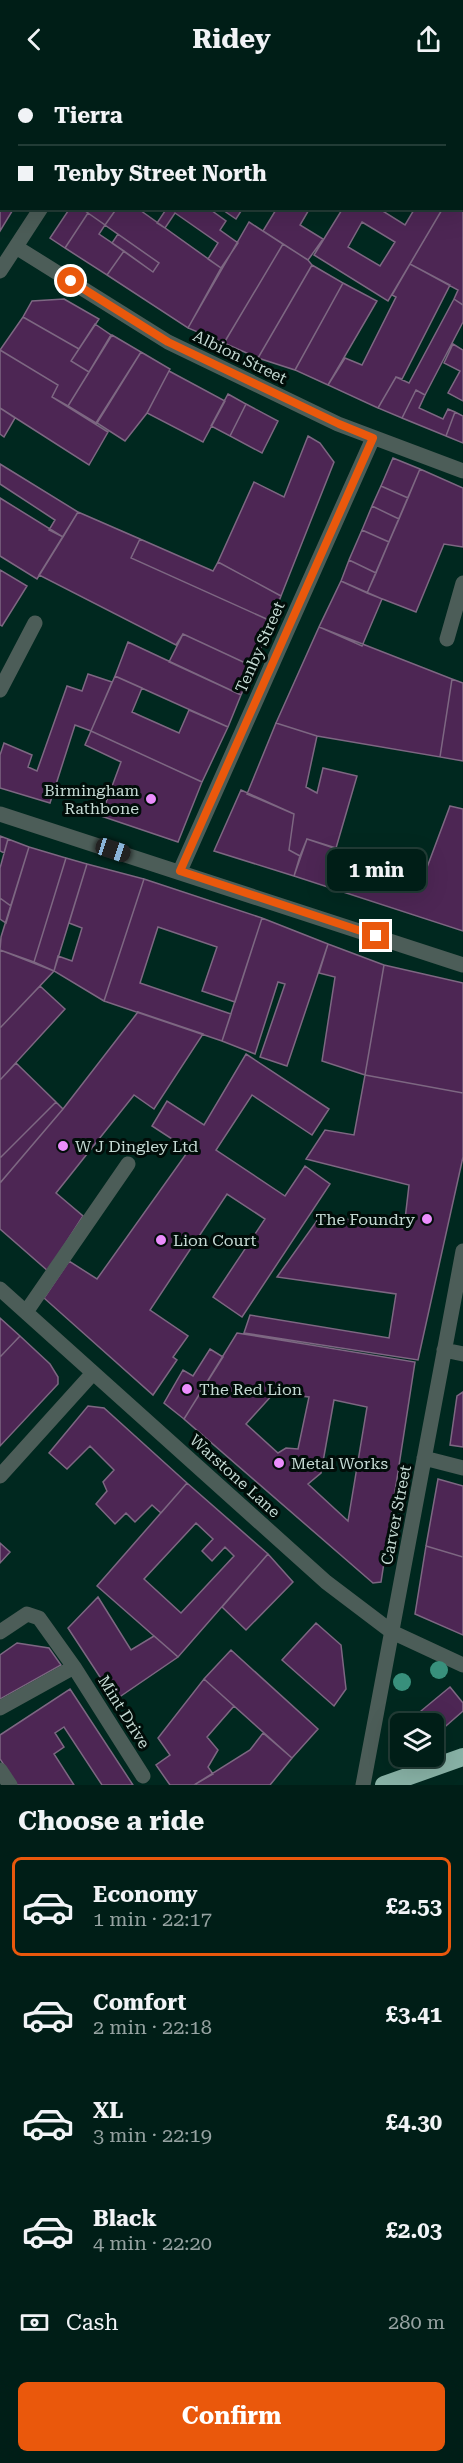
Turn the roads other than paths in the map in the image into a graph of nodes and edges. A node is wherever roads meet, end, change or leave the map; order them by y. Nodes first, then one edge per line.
1 (40, 210) edge
2 (16, 247) junction
3 (0, 272) edge
4 (373, 438) junction
5 (463, 471) edge
6 (463, 583) edge
7 (35, 623) dead end
8 (447, 639) dead end
9 (0, 690) edge
10 (0, 814) edge
11 (180, 871) junction
12 (463, 965) edge
13 (128, 1164) dead end
14 (463, 1251) edge
15 (0, 1289) edge
16 (26, 1312) junction
17 (444, 1350) junction
18 (463, 1354) edge
19 (93, 1373) junction
20 (424, 1458) junction
21 (463, 1468) edge
22 (0, 1476) edge
23 (0, 1632) edge
24 (392, 1632) junction
25 (463, 1665) edge
26 (74, 1667) junction
27 (0, 1708) edge
28 (463, 1757) edge
29 (0, 1770) edge
30 (143, 1776) dead end
31 (10, 1785) edge
32 (363, 1785) edge
33 (384, 1785) edge

1 - 2 street
2 - 3 street
2 - 4 street, Albion Street
4 - 5 street, Albion Street
4 - 11 street, Tenby Street
6 - 8 street
7 - 9 street
10 - 11 street
11 - 12 street
13 - 16 street
14 - 17 street, Carver Street
15 - 16 street, Warstone Lane
16 - 19 street, Warstone Lane
17 - 18 street
17 - 20 street, Carver Street
19 - 22 street
19 - 24 street, Warstone Lane
20 - 21 street
20 - 24 street, Carver Street
23 - 26 street, Mint Drive
24 - 25 street, Warstone Lane
24 - 32 street, Carver Street
26 - 27 street
26 - 30 street, Mint Drive
28 - 33 highway
29 - 31 street

